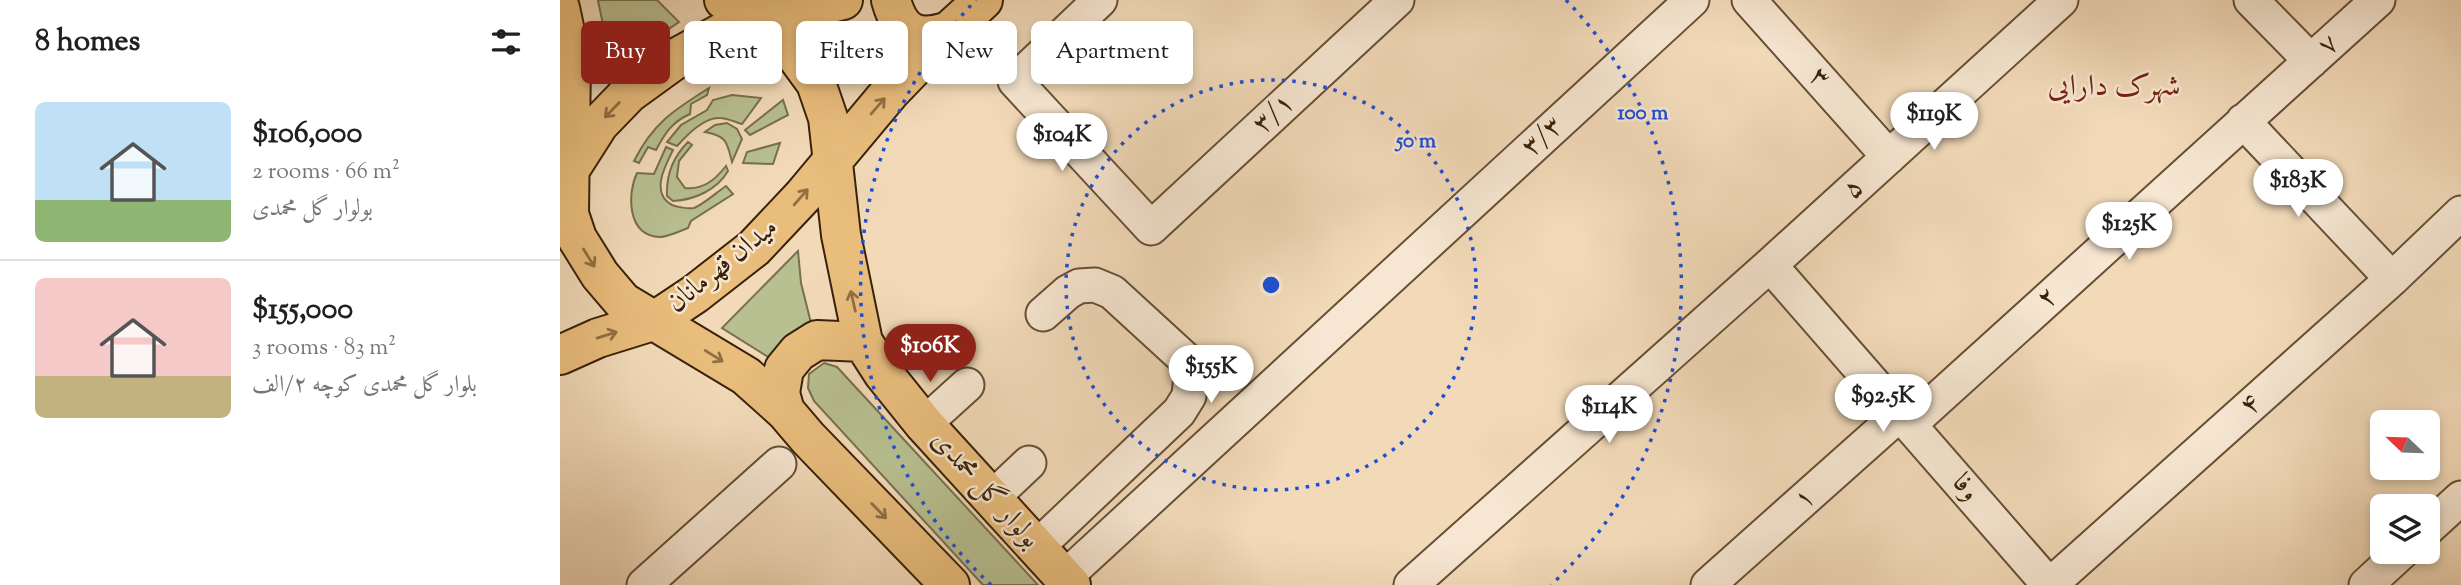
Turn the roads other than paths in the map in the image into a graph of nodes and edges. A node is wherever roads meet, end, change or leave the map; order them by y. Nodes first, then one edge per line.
1 (844, 0) edge
2 (891, 0) edge
3 (984, 0) edge
4 (1100, 0) edge
5 (1397, 0) edge
6 (1692, 0) edge
7 (1749, 0) edge
8 (2062, 0) edge
9 (2252, 0) edge
10 (2378, 0) edge
11 (560, 8) edge
12 (737, 9) edge
13 (961, 21) edge
14 (922, 36) edge
15 (922, 59) edge
16 (2311, 61) junction
17 (2243, 121) junction
18 (1889, 157) junction
19 (833, 158) junction
20 (565, 180) edge
21 (2458, 223) edge
22 (1770, 265) junction
23 (2392, 279) junction
24 (1043, 314) dead end
25 (656, 320) junction
26 (863, 342) junction
27 (560, 355) edge
28 (967, 385) dead end
29 (785, 411) junction
30 (1905, 418) junction
31 (924, 424) junction
32 (1029, 463) dead end
33 (779, 464) dead end
34 (993, 497) junction
35 (2461, 498) edge
36 (2440, 517) edge
37 (1037, 547) junction
38 (2389, 564) edge
39 (1068, 581) edge
40 (2037, 581) edge
41 (644, 585) edge
42 (949, 585) edge
43 (1411, 585) edge
44 (1708, 585) edge
45 (2366, 585) edge

1 - 12 main road
2 - 14 main road
3 - 13 main road, میدان قهرمانان
4 - 5 street, ۳/۱
6 - 39 street, ۳/۳
7 - 18 street, ۳
8 - 18 street, ۵
9 - 16 street
10 - 16 street, ۷
11 - 20 main road, میدان قهرمانان
12 - 19 main road
12 -> 20 main road
19 -> 15 main road, میدان قهرمانان
16 - 17 street, ۲
17 - 23 street
17 - 30 street, ۲
18 - 22 street, ۵
25 -> 19 main road, میدان قهرمانان
26 -> 19 main road, بولوار گل محمدی
20 -> 25 main road, میدان قهرمانان
21 - 23 street, ۴
22 - 30 street, وفا
22 - 43 street, ۵
23 - 40 street, ۴
24 - 37 street
27 -> 25 main road
25 -> 29 main road
26 - 29 main road
26 - 31 main road, بولوار گل محمدی
28 - 31 street
29 -> 42 main road
30 - 40 street, وفا
30 - 44 street, ۱
31 - 34 main road, بولوار گل محمدی
32 - 34 street
33 - 41 street
34 - 37 main road, بولوار گل محمدی
35 - 36 street
37 - 39 main road, بولوار گل محمدی
38 - 45 street

